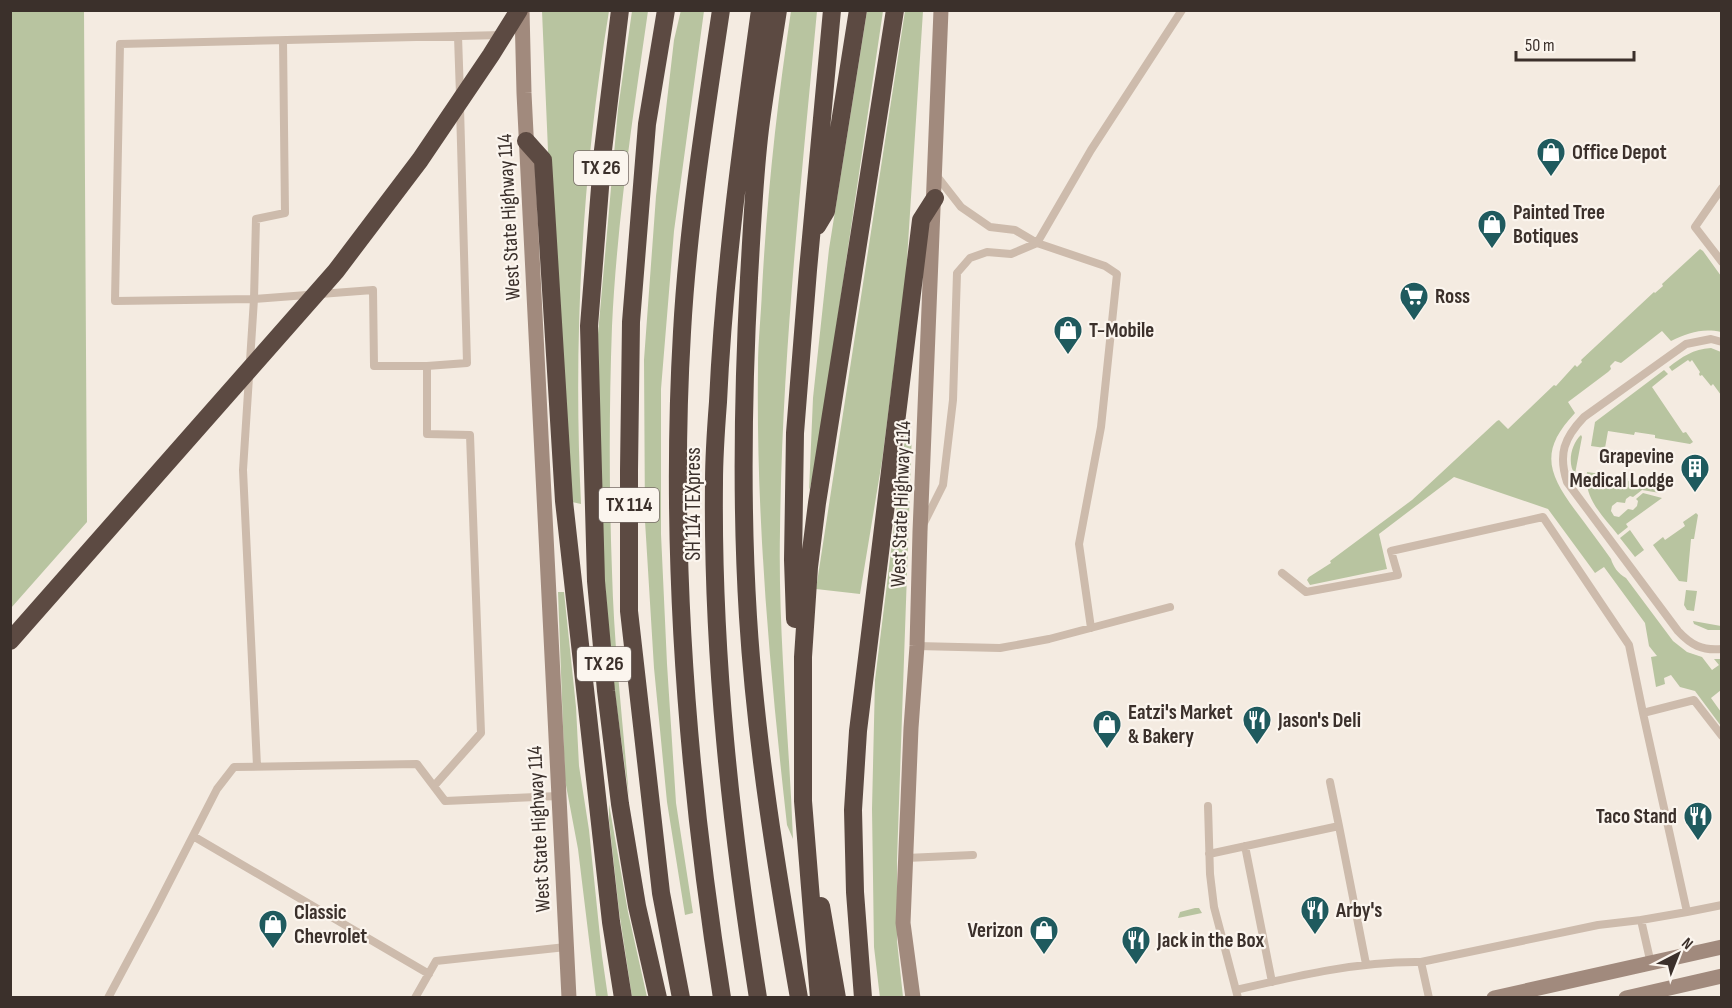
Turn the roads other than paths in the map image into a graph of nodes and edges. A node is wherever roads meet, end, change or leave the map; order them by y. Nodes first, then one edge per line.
1 (520, 10) edge
2 (620, 10) edge
3 (666, 10) edge
4 (722, 10) edge
5 (760, 10) edge
6 (778, 10) edge
7 (832, 10) edge
8 (858, 10) edge
9 (895, 10) edge
10 (941, 10) edge
11 (1182, 10) edge
12 (522, 35) junction
13 (458, 36) junction
14 (283, 40) junction
15 (526, 141) junction
16 (935, 174) junction
17 (1722, 188) edge
18 (934, 198) junction
19 (811, 238) junction
20 (1037, 243) junction
21 (1722, 262) edge
22 (254, 299) junction
23 (1722, 342) edge
24 (427, 366) junction
25 (920, 532) junction
26 (1282, 573) dead end
27 (1170, 607) dead end
28 (1091, 628) junction
29 (10, 641) edge
30 (917, 646) junction
31 (1722, 650) edge
32 (1643, 713) junction
33 (1722, 736) edge
34 (257, 766) junction
35 (1330, 782) dead end
36 (434, 786) junction
37 (558, 796) junction
38 (1208, 806) dead end
39 (1339, 826) junction
40 (193, 836) junction
41 (1245, 846) junction
42 (1209, 854) junction
43 (974, 855) dead end
44 (906, 858) junction
45 (1722, 904) edge
46 (1687, 912) junction
47 (1641, 920) junction
48 (566, 947) junction
49 (1722, 947) edge
50 (1421, 962) junction
51 (1366, 964) junction
52 (1651, 964) junction
53 (429, 974) junction
54 (1722, 976) edge
55 (1272, 982) junction
56 (1237, 994) edge
57 (1657, 994) edge
58 (108, 998) edge
59 (415, 998) edge
60 (569, 998) edge
61 (622, 998) edge
62 (658, 998) edge
63 (681, 998) edge
64 (722, 998) edge
65 (758, 998) edge
66 (799, 998) edge
67 (819, 998) edge
68 (837, 998) edge
69 (863, 998) edge
70 (913, 998) edge
71 (1429, 998) edge
72 (1494, 998) edge
73 (1626, 998) edge

1 - 12 main road, West State Highway 114
1 - 29 highway
2 - 62 highway, TX 26
3 - 63 highway, TX 114
4 - 64 highway, SH 114 TEXpress
5 - 65 highway, SH 114 TEXpress
6 - 66 highway
7 - 19 highway
8 - 19 highway
9 - 67 highway
10 - 16 main road, West State Highway 114
11 - 20 lane
12 - 13 lane
12 - 15 main road, West State Highway 114
13 - 14 lane
13 - 24 lane
14 - 22 lane
14 - 22 lane
15 - 37 main road, West State Highway 114
15 - 61 highway
16 - 18 main road, West State Highway 114
16 - 20 lane
17 - 21 lane
18 - 25 main road, West State Highway 114
18 - 69 highway
19 - 68 highway
20 - 25 lane
20 - 28 lane
22 - 24 lane
22 - 34 lane
23 - 31 lane
24 - 36 lane
25 - 30 main road, West State Highway 114
26 - 32 lane
27 - 28 lane
28 - 30 lane
30 - 44 main road, West State Highway 114
32 - 33 lane
32 - 46 lane
34 - 36 lane
34 - 40 lane
35 - 39 lane
36 - 37 lane
37 - 48 main road, West State Highway 114
38 - 42 lane
39 - 41 lane
39 - 51 lane
40 - 53 lane
40 - 58 lane
41 - 42 lane
41 - 55 lane
42 - 56 lane
43 - 44 lane
44 - 70 main road, West State Highway 114
45 - 46 lane
46 - 47 lane
47 - 50 lane
47 - 52 lane
48 - 53 lane
48 - 60 main road, West State Highway 114
49 - 52 main road
50 - 51 lane
50 - 71 lane
51 - 55 lane
52 - 57 main road
52 - 72 main road
53 - 59 lane
54 - 57 main road
55 - 56 lane
57 - 73 main road

